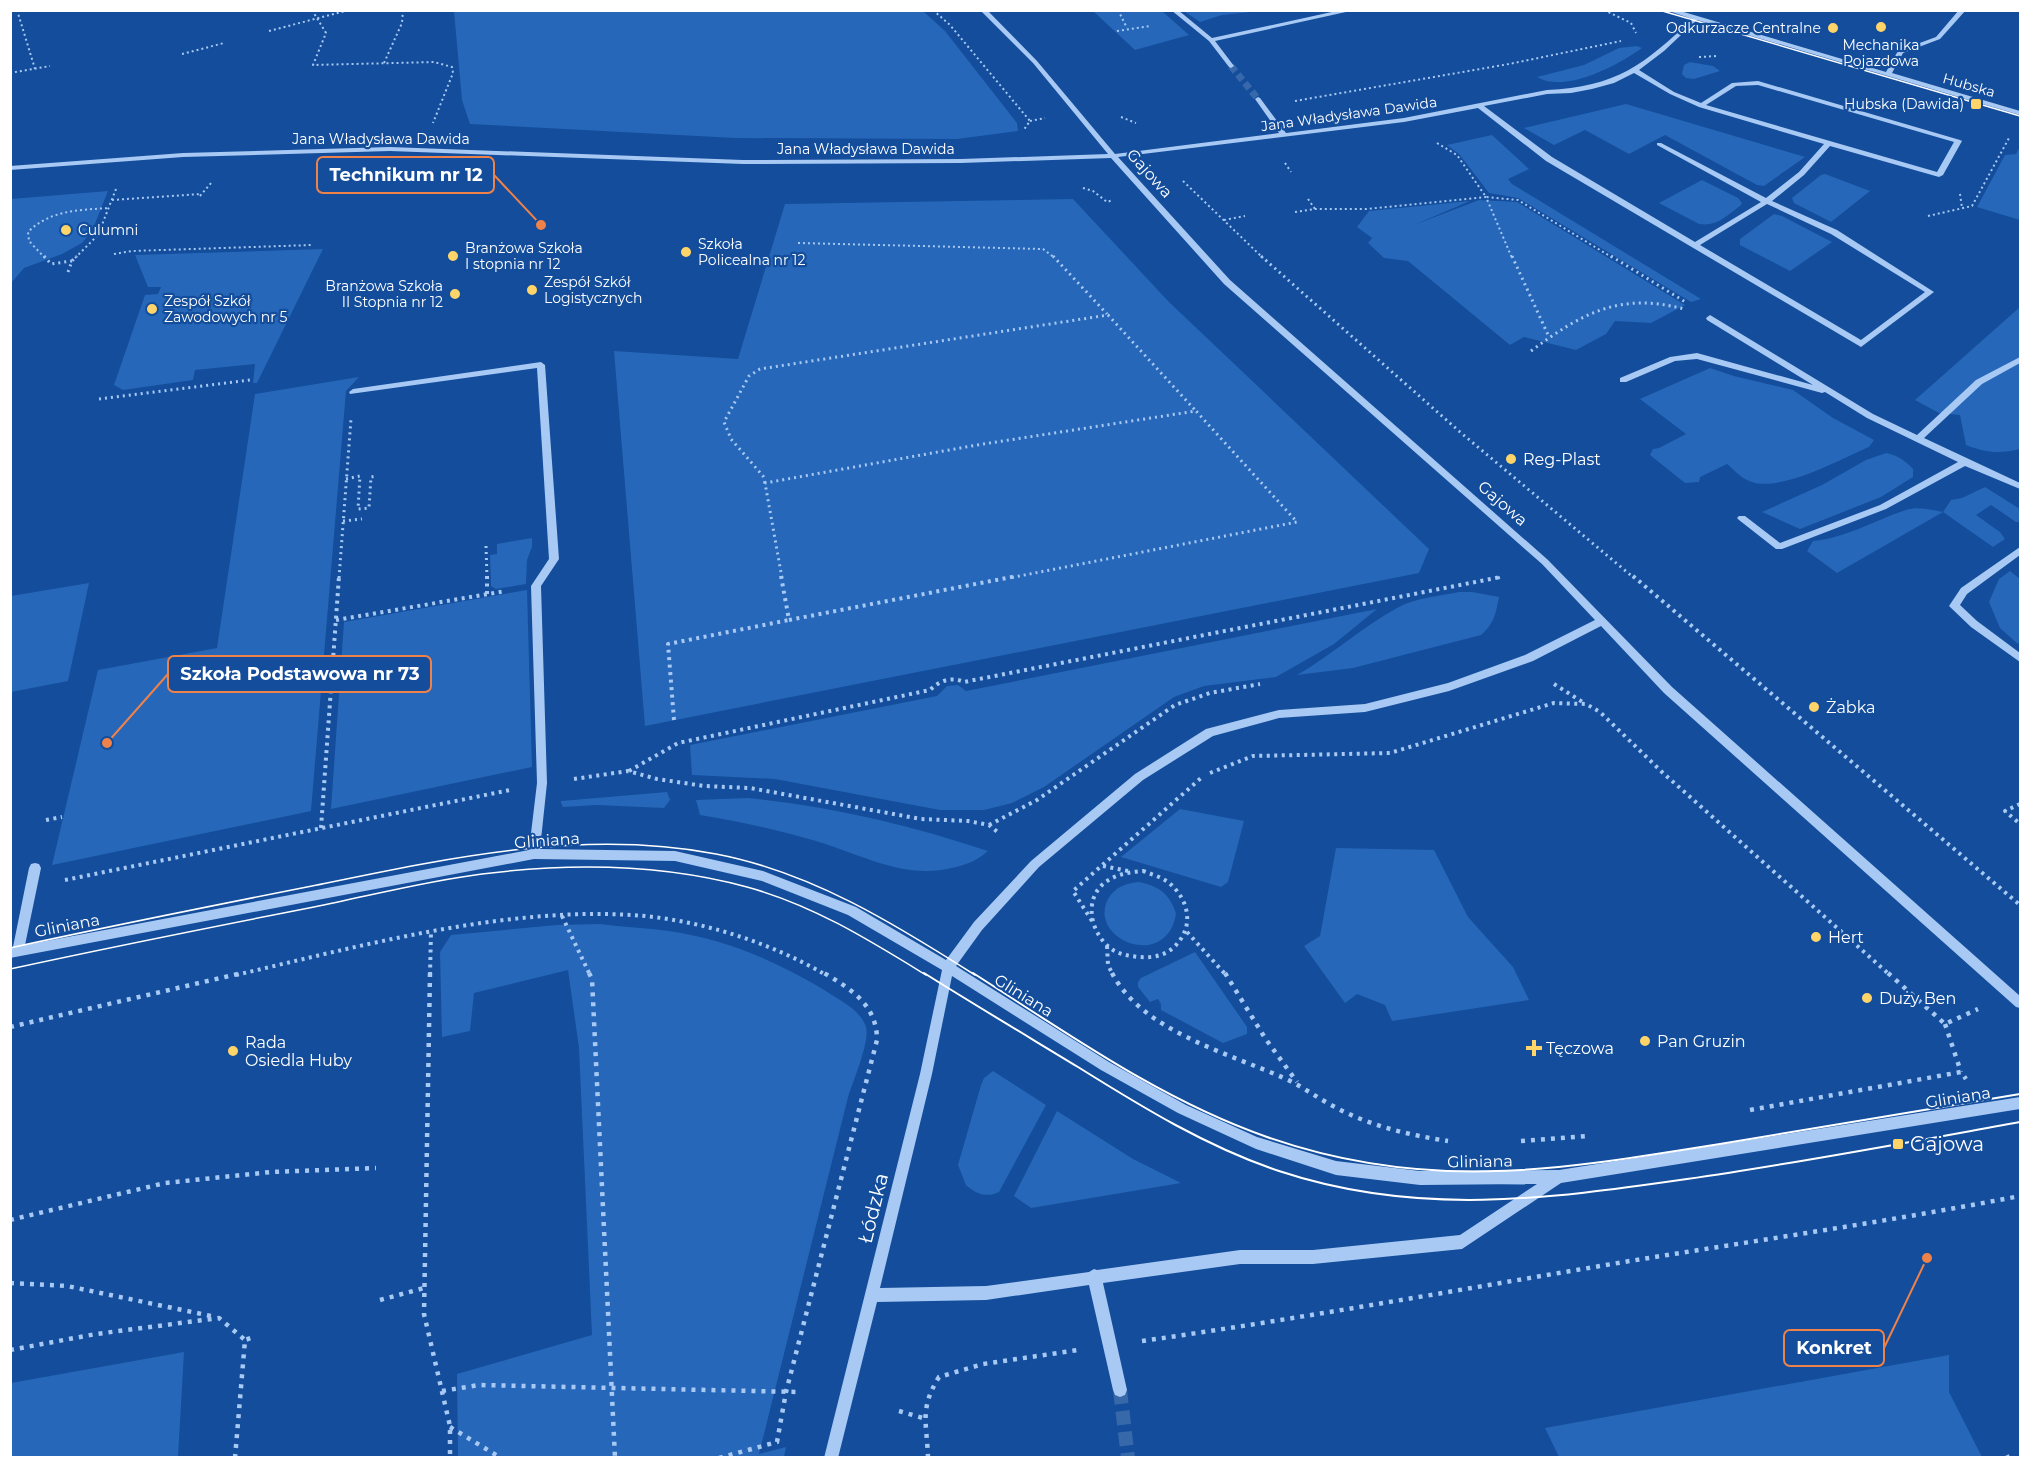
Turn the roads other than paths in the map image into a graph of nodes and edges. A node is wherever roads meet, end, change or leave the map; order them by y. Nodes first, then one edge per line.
1 (983, 10) edge
2 (1174, 10) edge
3 (1352, 10) edge
4 (1669, 10) edge
5 (1963, 10) edge
6 (1695, 19) junction
7 (1211, 40) junction
8 (1231, 66) tunnel mouth
9 (1636, 71) junction
10 (1888, 75) junction
11 (1261, 103) tunnel mouth
12 (1481, 106) junction
13 (1701, 106) junction
14 (2020, 113) edge
15 (1284, 135) junction
16 (1828, 143) junction
17 (1659, 144) dead end
18 (1113, 156) junction
19 (10, 168) edge
20 (1766, 201) junction
21 (1695, 245) junction
22 (1710, 318) road end
23 (2020, 360) edge
24 (1623, 380) dead end
25 (353, 392) road end
26 (1831, 392) junction
27 (1918, 440) junction
28 (1965, 462) junction
29 (2020, 486) edge
30 (1742, 518) dead end
31 (2020, 549) edge
32 (1601, 622) junction
33 (2020, 658) edge
34 (534, 854) junction
35 (35, 868) dead end
36 (14, 952) edge
37 (948, 967) junction
38 (2020, 1003) edge
39 (2020, 1103) edge
40 (1559, 1177) junction
41 (1094, 1276) junction
42 (871, 1295) junction
43 (1120, 1390) tunnel mouth
44 (831, 1458) edge

1 - 18 street, Gajowa
2 - 7 street
3 - 7 street
4 - 6 street, Hubska
5 - 10 street
6 - 9 street, Jana Władysława Dawida
6 - 10 street, Hubska
7 - 8 street
9 - 12 street, Jana Władysława Dawida
9 - 13 street
10 - 14 street, Hubska
11 - 15 street
12 - 15 street, Jana Władysława Dawida
12 - 21 street
13 - 16 street
13 - 16 street
15 - 18 street, Jana Władysława Dawida
16 - 20 street
17 - 20 street
18 - 19 street, Jana Władysława Dawida
18 - 32 street, Gajowa
20 - 21 street
20 - 21 street
22 - 26 street
23 - 27 street
24 - 26 street
25 - 34 street
26 - 27 street
27 - 28 street
28 - 29 street
28 - 30 street
31 - 33 street
32 - 37 street
32 - 38 street, Gajowa
34 - 36 street, Gliniana
34 - 37 street, Gliniana
35 - 36 street
37 - 40 street, Gliniana
37 - 42 street, Łódzka
39 - 40 street, Gliniana
40 - 41 street
41 - 42 street
41 - 43 street
42 - 44 street, Łódzka

